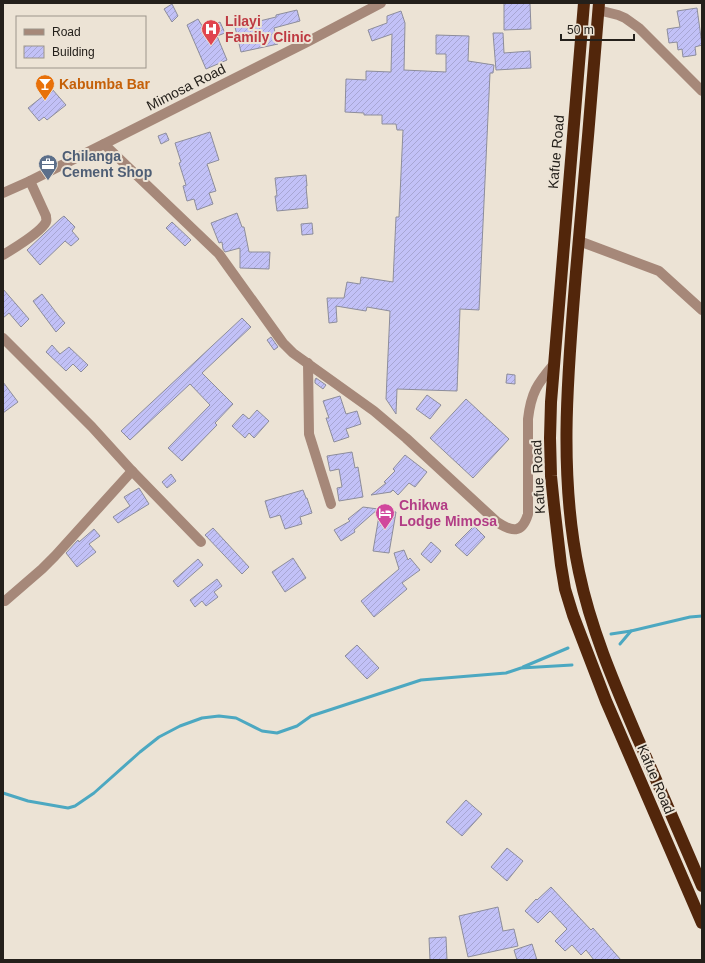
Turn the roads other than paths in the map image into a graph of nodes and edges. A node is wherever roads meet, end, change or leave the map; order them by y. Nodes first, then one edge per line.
1 (381, 3) edge
2 (584, 3) edge
3 (598, 6) edge
4 (702, 91) edge
5 (104, 144) junction
6 (30, 181) junction
7 (3, 193) edge
8 (579, 241) junction
9 (3, 255) edge
10 (702, 310) edge
11 (3, 338) edge
12 (308, 363) junction
13 (554, 364) junction
14 (132, 471) junction
15 (331, 504) dead end
16 (201, 542) dead end
17 (5, 601) dead end
18 (702, 886) edge
19 (702, 923) edge

1 - 5 street, Mimosa Road
2 - 13 highway, Kafue Road
3 - 4 street
3 - 8 highway, Kafue Road
5 - 6 street, Mimosa Road
5 - 12 street
6 - 7 street, Mimosa Road
6 - 9 street
8 - 10 street
8 - 18 highway, Kafue Road
11 - 14 street
12 - 13 street
12 - 15 street
13 - 19 highway, Kafue Road
14 - 16 street
14 - 17 street

